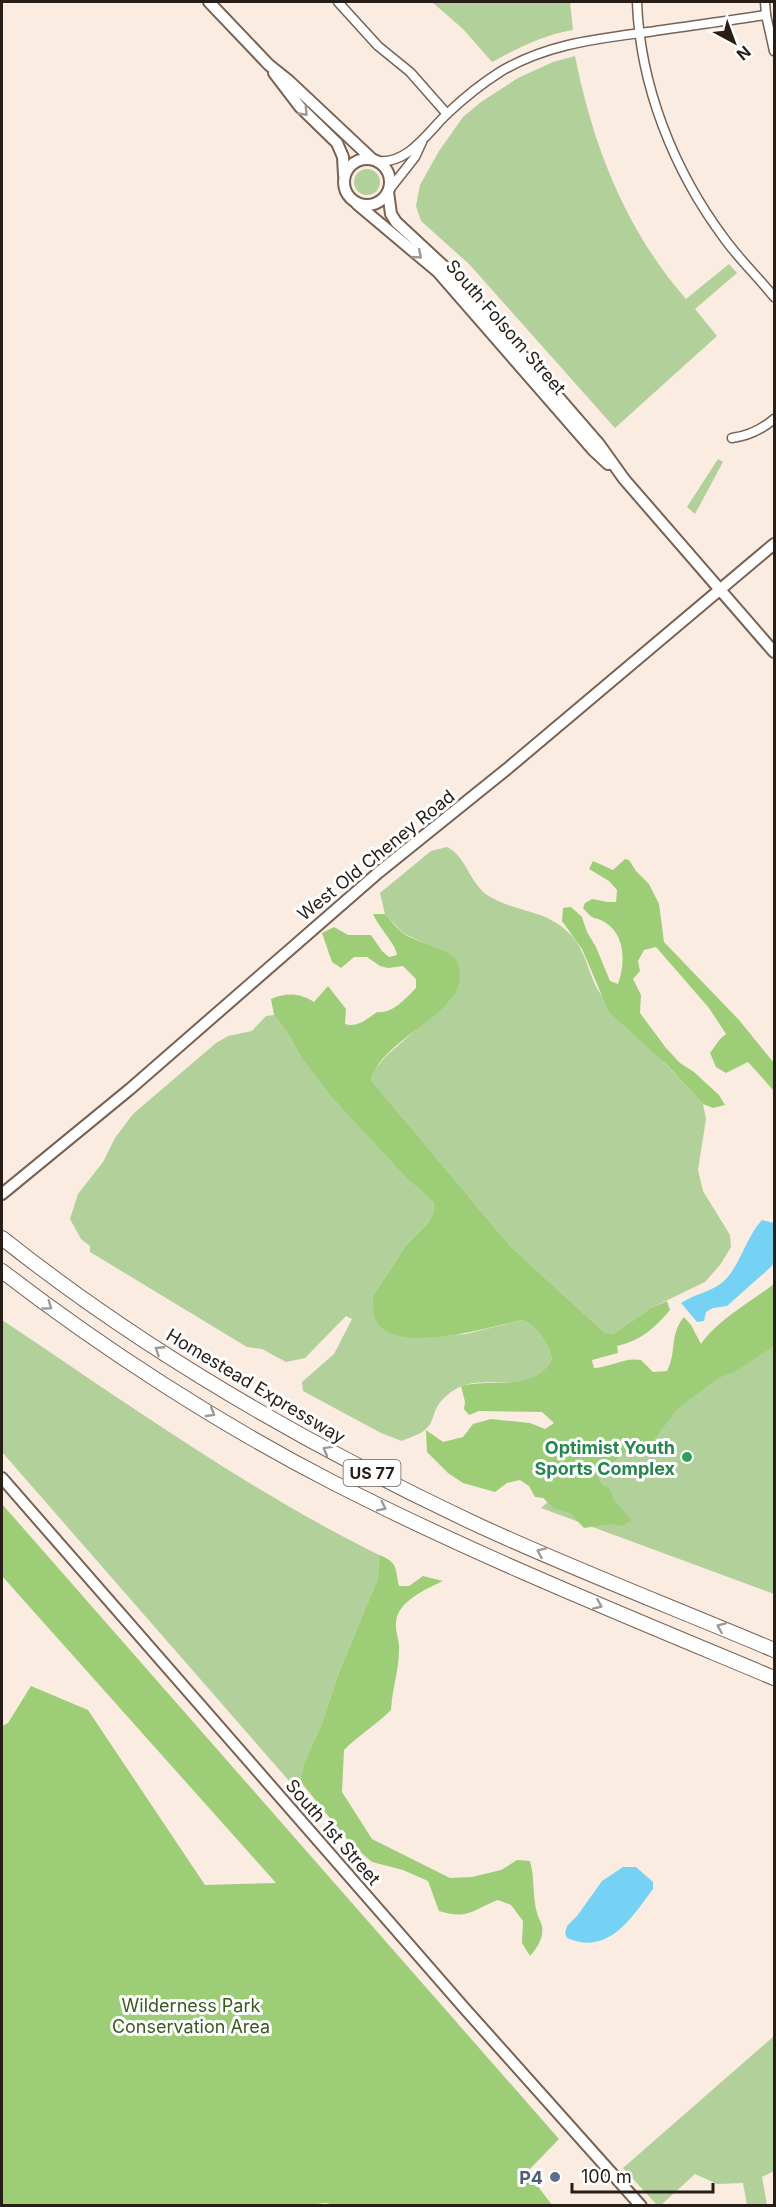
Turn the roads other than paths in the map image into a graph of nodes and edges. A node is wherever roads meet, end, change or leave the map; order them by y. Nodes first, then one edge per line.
1 (209, 2) edge
2 (338, 2) edge
3 (637, 2) edge
4 (765, 2) edge
5 (766, 15) junction
6 (639, 33) junction
7 (774, 51) edge
8 (269, 65) junction
9 (447, 114) junction
10 (424, 139) junction
11 (374, 160) junction
12 (344, 177) junction
13 (388, 191) junction
14 (357, 204) junction
15 (774, 297) edge
16 (774, 419) edge
17 (732, 438) dead end
18 (624, 478) junction
19 (774, 544) edge
20 (720, 591) junction
21 (774, 652) edge
22 (2, 1194) edge
23 (2, 1238) edge
24 (2, 1271) edge
25 (2, 1478) edge
26 (774, 1650) edge
27 (774, 1678) edge
28 (641, 2205) edge

1 - 8 street
2 - 9 street
3 - 6 street
4 - 5 street
5 - 6 street
5 - 7 street
6 - 9 street
6 - 15 street
8 - 11 street
8 -> 12 street
9 - 10 street
10 - 11 street
10 - 13 street
11 - 12 street
11 - 13 street
12 - 14 street
13 - 14 street
13 - 18 street, South Folsom Street
14 -> 18 street, South Folsom Street
16 - 17 street
18 - 20 street, South Folsom Street
19 - 20 street, West Old Cheney Road
20 - 21 street, South Folsom Street
20 - 22 street, West Old Cheney Road
26 -> 23 highway, Homestead Expressway / US 77
24 -> 27 highway, US 77
25 - 28 street, South 1st Street

